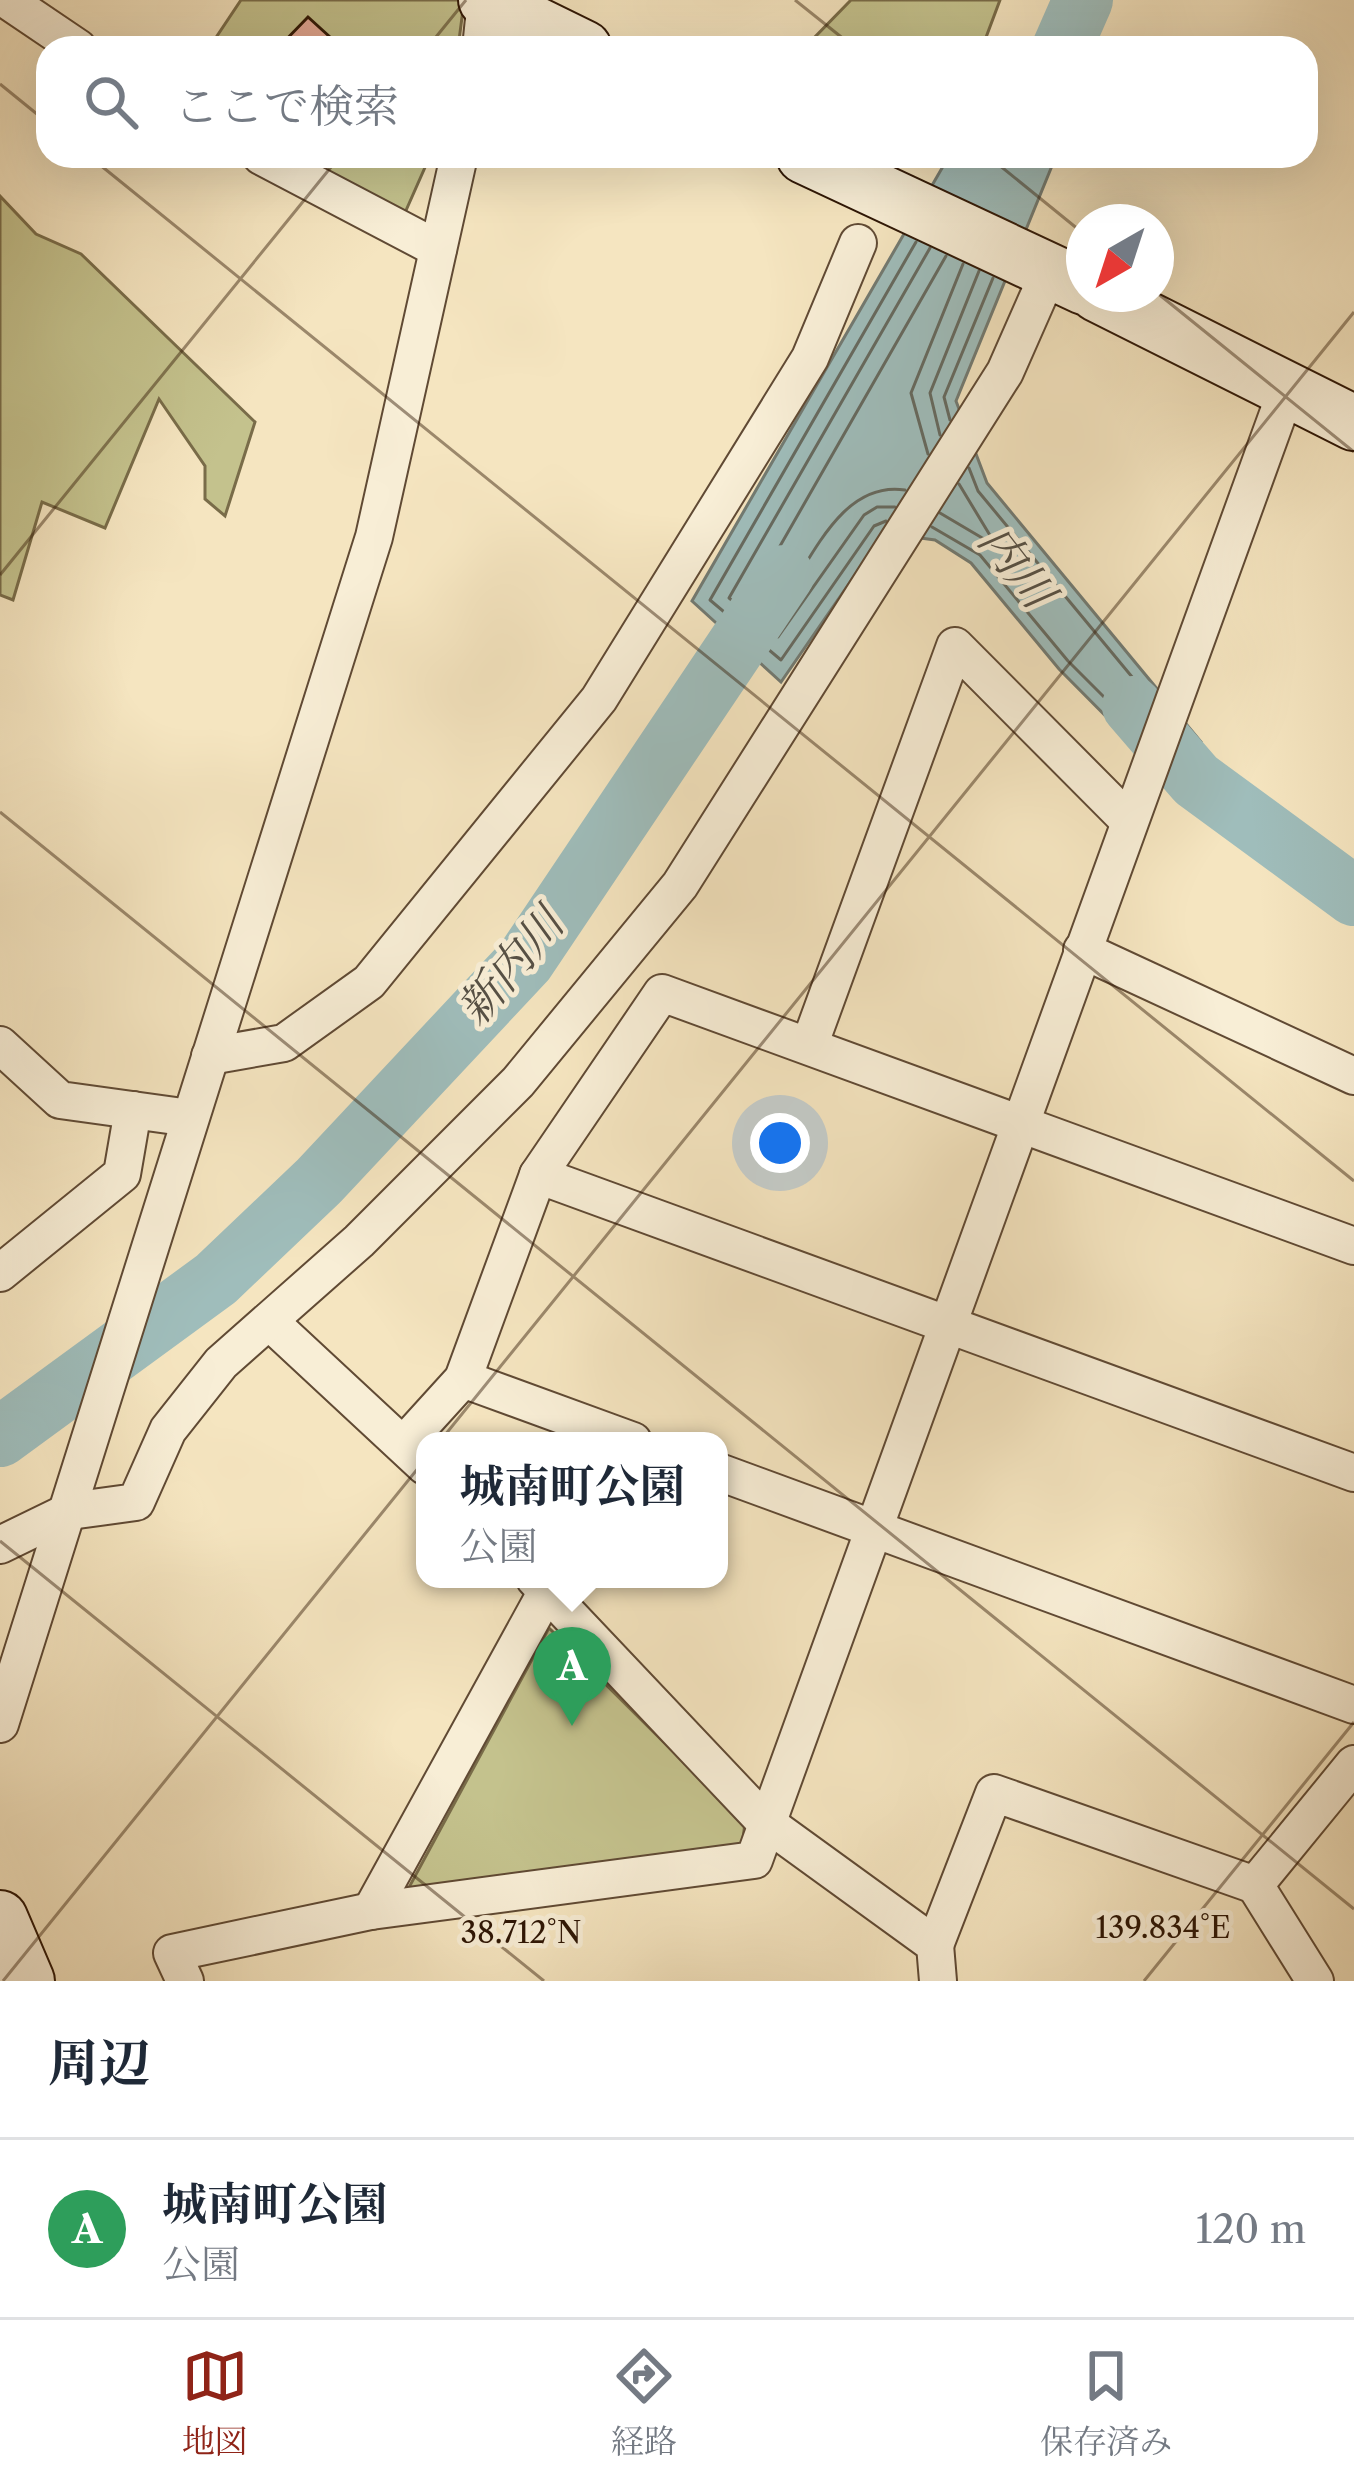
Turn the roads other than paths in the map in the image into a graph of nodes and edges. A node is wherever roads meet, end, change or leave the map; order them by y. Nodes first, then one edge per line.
1 (7, 0) edge
2 (486, 0) edge
3 (60, 36) edge
4 (482, 36) edge
5 (560, 36) edge
6 (284, 168) edge
7 (456, 168) edge
8 (829, 168) edge
9 (858, 243) dead end
10 (438, 249) junction
11 (1066, 279) edge
12 (1066, 297) edge
13 (1133, 312) edge
14 (1287, 389) junction
15 (1354, 423) edge
16 (1129, 821) junction
17 (1082, 950) junction
18 (0, 1045) edge
19 (809, 1046) junction
20 (210, 1056) junction
21 (1354, 1076) edge
22 (133, 1111) junction
23 (190, 1118) junction
24 (1019, 1121) junction
25 (538, 1175) junction
26 (1354, 1246) edge
27 (0, 1273) edge
28 (269, 1321) junction
29 (946, 1324) junction
30 (463, 1379) junction
31 (429, 1432) edge
32 (608, 1432) edge
33 (414, 1455) edge
34 (1354, 1473) edge
35 (728, 1475) edge
36 (70, 1511) junction
37 (872, 1528) junction
38 (0, 1545) edge
39 (539, 1588) edge
40 (544, 1588) edge
41 (1354, 1705) edge
42 (0, 1724) edge
43 (1354, 1764) edge
44 (764, 1822) junction
45 (1255, 1886) junction
46 (371, 1911) junction
47 (0, 1918) edge
48 (937, 1963) edge
49 (27, 1981) edge
50 (184, 1981) edge
51 (1316, 1981) edge

1 - 3 street
2 - 4 street
2 - 5 street
6 - 10 street
7 - 10 street
8 - 11 street
9 - 20 street
10 - 20 street
12 - 28 street
13 - 14 street
14 - 15 street
14 - 16 street
16 - 17 street
16 - 19 street
17 - 21 street
17 - 24 street
18 - 22 street
19 - 24 street
19 - 25 street
20 - 23 street
22 - 23 street
22 - 27 street
23 - 36 street
24 - 26 street
24 - 29 street
25 - 29 street
25 - 30 street
28 - 33 street
28 - 36 street
29 - 34 street
29 - 37 street
30 - 31 street
30 - 32 street
35 - 37 street
36 - 38 street
36 - 42 street
37 - 41 street
37 - 44 street
39 - 46 street
40 - 44 street
43 - 45 street
44 - 46 street
44 - 48 street
45 - 48 street
45 - 51 street
46 - 50 street
47 - 49 street

